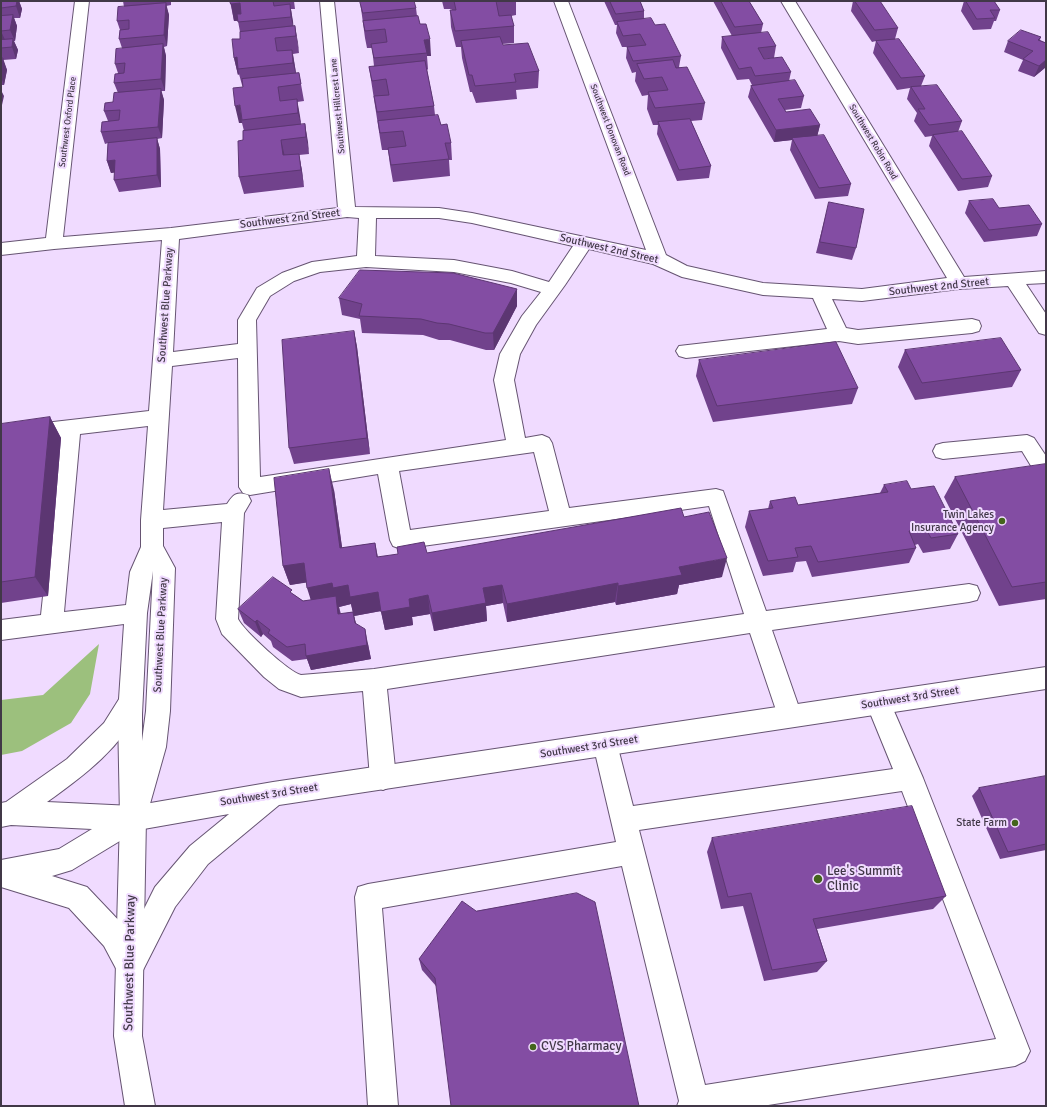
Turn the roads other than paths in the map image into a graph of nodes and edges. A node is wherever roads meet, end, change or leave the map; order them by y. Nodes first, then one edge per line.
1 (82, 1) edge
2 (326, 1) edge
3 (561, 1) edge
4 (788, 1) edge
5 (347, 212) junction
6 (368, 212) junction
7 (171, 234) junction
8 (54, 243) junction
9 (584, 243) junction
10 (1, 249) edge
11 (658, 259) junction
12 (366, 261) junction
13 (1046, 277) edge
14 (1013, 280) junction
15 (959, 283) junction
16 (553, 289) junction
17 (820, 292) junction
18 (972, 326) dead end
19 (1046, 328) edge
20 (838, 334) junction
21 (247, 350) junction
22 (686, 351) dead end
23 (163, 360) junction
24 (159, 417) junction
25 (71, 427) junction
26 (1, 436) edge
27 (517, 447) junction
28 (943, 451) dead end
29 (387, 465) junction
30 (1046, 473) edge
31 (250, 486) junction
32 (233, 512) junction
33 (561, 518) junction
34 (152, 520) junction
35 (152, 547) junction
36 (969, 593) dead end
37 (136, 613) junction
38 (759, 622) junction
39 (52, 623) junction
40 (1, 630) edge
41 (1046, 678) edge
42 (374, 680) junction
43 (878, 703) junction
44 (130, 704) junction
45 (790, 716) junction
46 (605, 744) junction
47 (383, 778) junction
48 (910, 778) junction
49 (273, 794) junction
50 (6, 814) edge
51 (133, 818) junction
52 (623, 820) junction
53 (631, 852) junction
54 (1, 873) edge
55 (130, 966) junction
56 (693, 1104) edge
57 (140, 1106) edge
58 (383, 1106) edge

1 - 8 street, Southwest Oxford Place
2 - 5 street, Southwest Hillcrest Lane
3 - 11 street, Southwest Donovan Road
4 - 15 street, Southwest Robin Road
5 - 6 street, Southwest 2nd Street
5 - 7 street, Southwest 2nd Street
6 - 9 street, Southwest 2nd Street
6 - 12 street
7 - 8 street, Southwest Blue Parkway
7 - 23 street, Southwest Blue Parkway
8 - 10 street, Southwest Blue Parkway
9 - 11 street, Southwest 2nd Street
9 - 16 street
11 - 17 street, Southwest 2nd Street
12 - 16 street
12 - 21 street
13 - 14 street, Southwest 2nd Street
14 - 15 street, Southwest 2nd Street
14 - 19 street
15 - 17 street, Southwest 2nd Street
16 - 27 street
17 - 20 street
18 - 20 street
20 - 22 street
21 - 23 street
21 - 31 street
23 - 24 street, Southwest Blue Parkway
24 - 25 street
24 - 34 street, Southwest Blue Parkway
25 - 26 street
25 - 39 street
27 - 29 street
27 - 33 street
28 - 30 street
29 - 31 street
29 - 33 street
31 - 32 street
32 - 34 street
32 - 42 street
33 - 38 street
34 - 35 street, Southwest Blue Parkway
35 - 37 street, Southwest Blue Parkway
35 - 51 street, Southwest Blue Parkway
36 - 38 street
37 - 39 street
37 - 44 street, Southwest Blue Parkway
38 - 42 street
38 - 45 street
39 - 40 street
41 - 43 street, Southwest 3rd Street
42 - 47 street
43 - 45 street, Southwest 3rd Street
43 - 48 street
44 - 50 street
44 - 51 street, Southwest Blue Parkway
45 - 46 street, Southwest 3rd Street
46 - 47 street, Southwest 3rd Street
46 - 52 street
47 - 49 street, Southwest 3rd Street
48 - 52 street
48 - 56 street
49 - 51 street, Southwest 3rd Street
49 - 55 street
50 - 51 street, Southwest 3rd Street
51 - 54 street, Southwest 3rd Street
51 - 55 street, Southwest Blue Parkway
52 - 53 street
53 - 56 street
53 - 58 street
54 - 55 street
55 - 57 street, Southwest Blue Parkway

